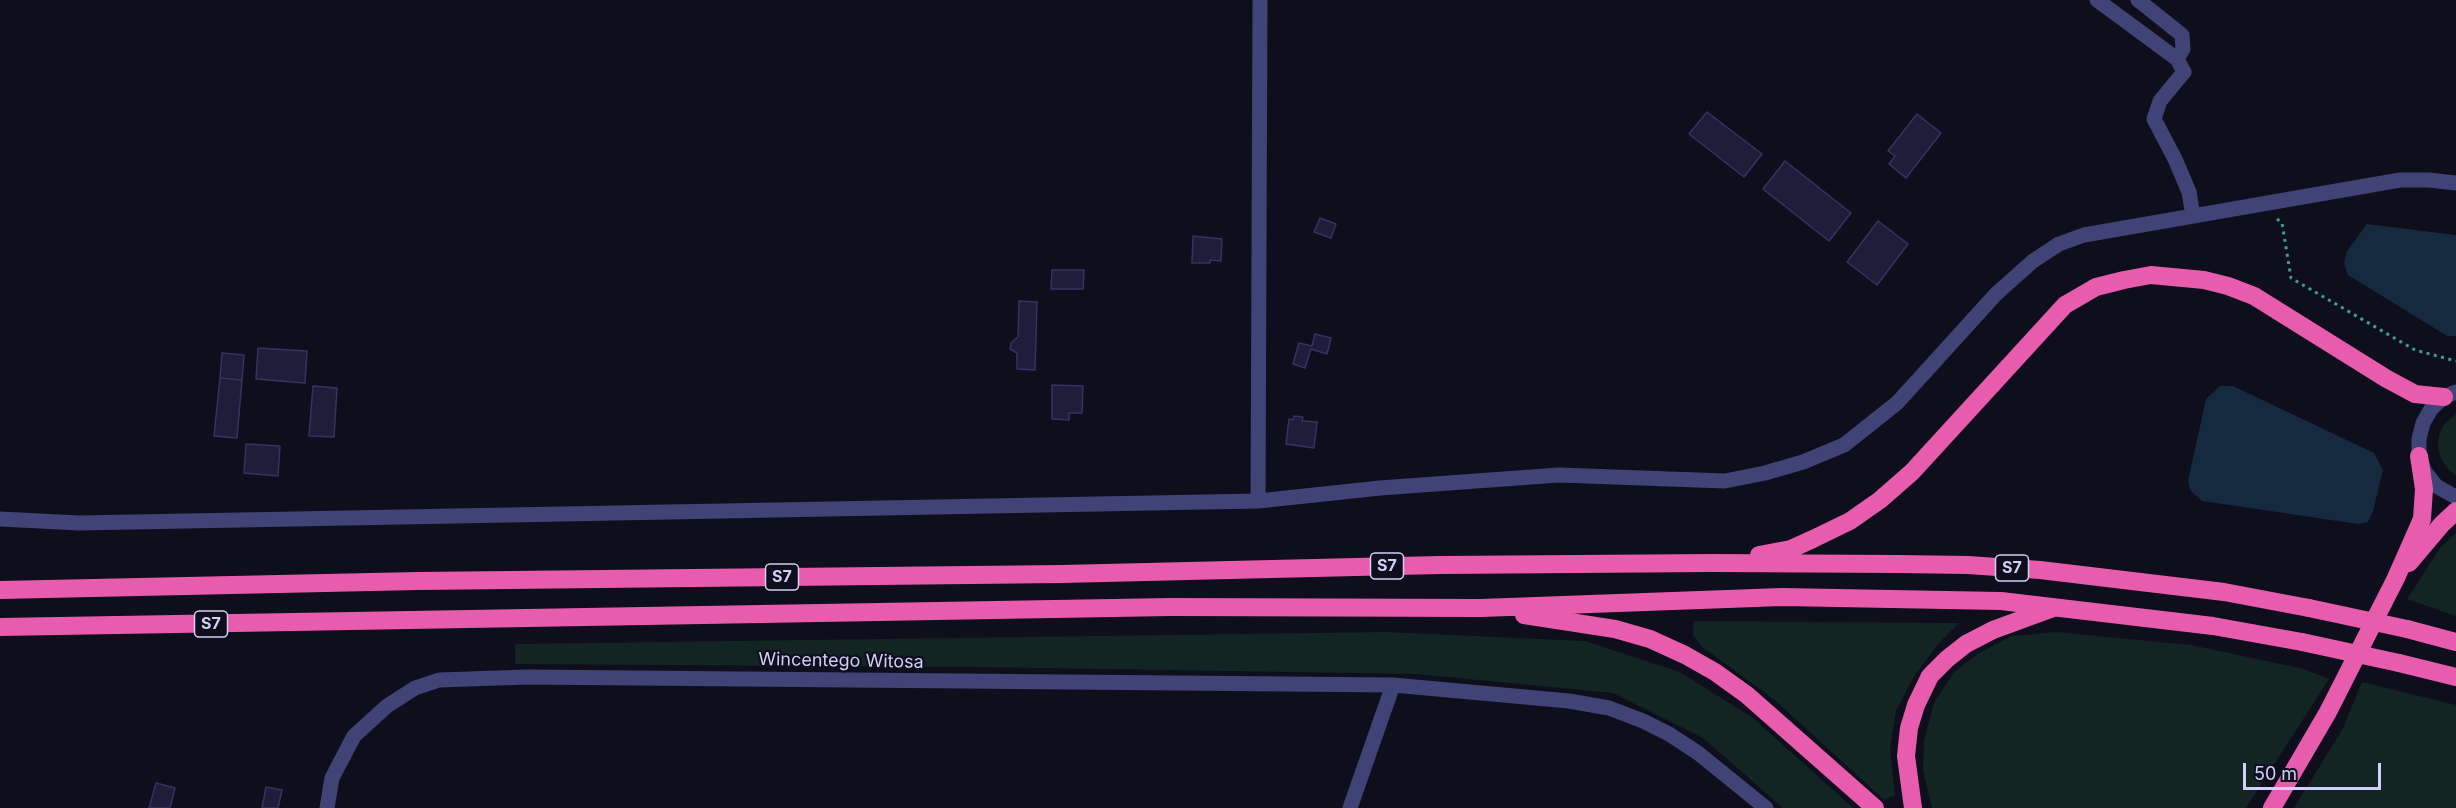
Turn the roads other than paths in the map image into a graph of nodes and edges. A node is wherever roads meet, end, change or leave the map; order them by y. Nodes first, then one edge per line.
1 (1260, 0) edge
2 (2097, 0) edge
3 (2138, 0) edge
4 (2177, 59) junction
5 (2456, 183) edge
6 (2193, 216) junction
7 (2450, 394) edge
8 (2420, 456) junction
9 (2456, 497) edge
10 (1258, 501) junction
11 (2456, 511) edge
12 (0, 519) edge
13 (1713, 563) junction
14 (2396, 578) junction
15 (0, 590) edge
16 (2058, 606) junction
17 (1481, 608) junction
18 (0, 627) edge
19 (2456, 642) edge
20 (2456, 677) edge
21 (1393, 685) junction
22 (327, 808) edge
23 (1350, 808) edge
24 (1766, 808) edge
25 (1875, 808) edge
26 (1913, 808) edge
27 (2272, 808) edge

1 - 10 street
2 - 4 street
3 - 4 street
4 - 6 street
5 - 6 street
6 - 10 street
7 - 8 street
7 - 13 highway
8 - 9 street
8 - 14 highway
10 - 12 street
11 - 14 highway
13 - 15 highway, S7
13 - 19 highway, S7, bridge
14 - 27 highway
16 - 17 highway, S7
16 - 20 highway, S7, bridge
16 - 26 highway
17 - 18 highway, S7
17 - 25 highway
21 - 22 street, Wincentego Witosa
21 - 23 street
21 - 24 street, Wincentego Witosa

